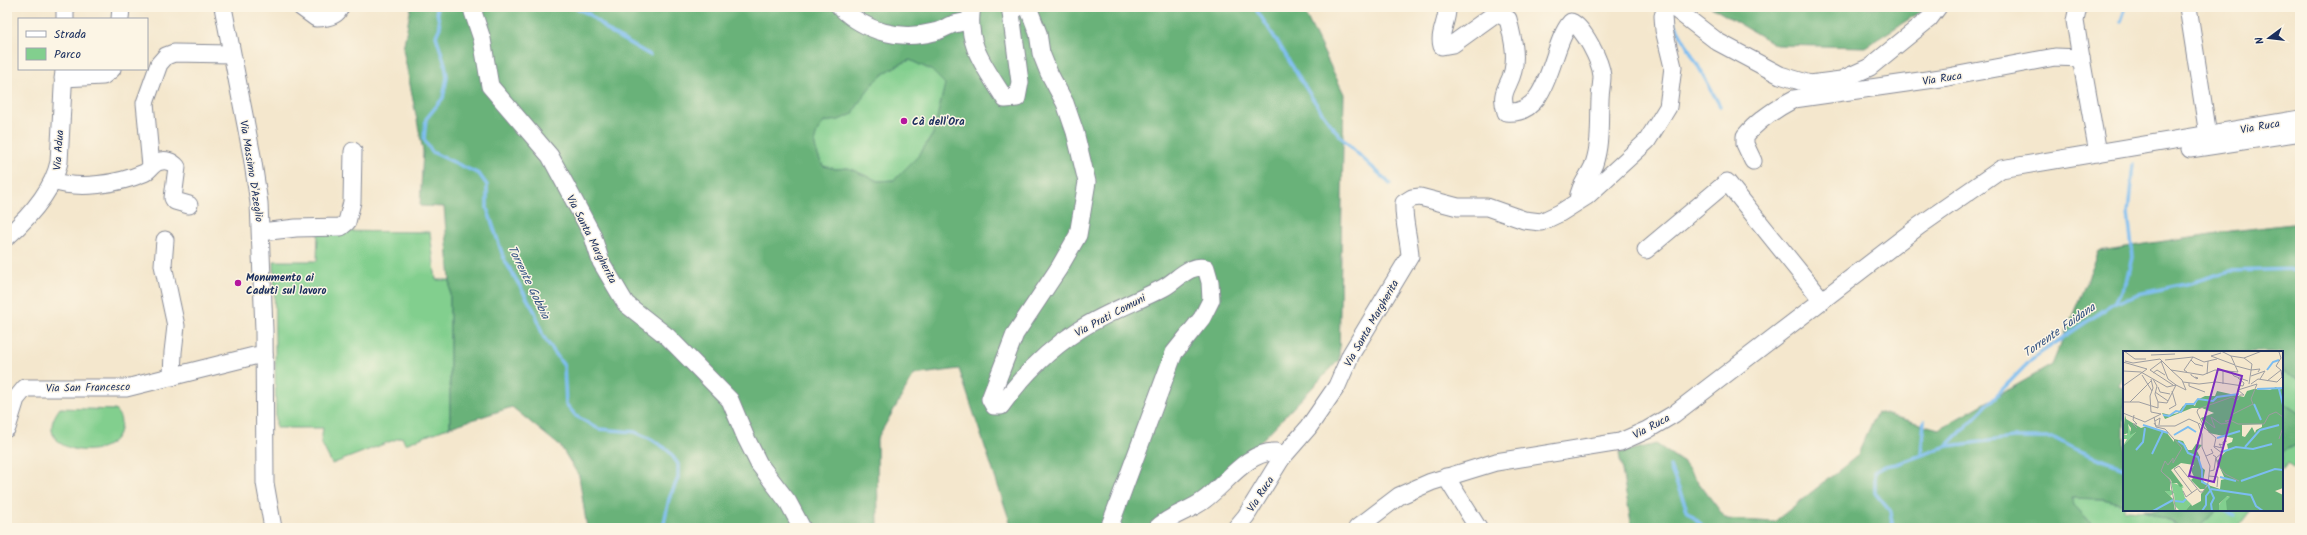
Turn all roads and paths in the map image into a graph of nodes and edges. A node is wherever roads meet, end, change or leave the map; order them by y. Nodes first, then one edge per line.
1 (65, 7) edge
2 (121, 7) edge
3 (223, 7) edge
4 (301, 7) edge
5 (340, 7) edge
6 (475, 7) edge
7 (840, 7) edge
8 (1018, 7) edge
9 (1028, 7) edge
10 (1447, 7) edge
11 (1938, 7) edge
12 (2188, 7) edge
13 (2075, 12) edge
14 (971, 14) edge
15 (65, 18) edge
16 (120, 18) edge
17 (232, 54) junction
18 (2082, 58) junction
19 (111, 70) edge
20 (64, 74) edge
21 (2298, 126) edge
22 (2208, 135) junction
23 (2173, 141) junction
24 (353, 151) dead end
25 (2098, 153) junction
26 (1753, 160) dead end
27 (151, 166) junction
28 (53, 181) junction
29 (1578, 200) junction
30 (189, 205) dead end
31 (261, 232) junction
32 (7, 237) edge
33 (165, 240) dead end
34 (1646, 250) dead end
35 (1822, 300) junction
36 (264, 355) junction
37 (172, 377) junction
38 (7, 428) edge
39 (1281, 460) junction
40 (1446, 477) junction
41 (274, 528) edge
42 (802, 528) edge
43 (1109, 528) edge
44 (1157, 528) edge
45 (1236, 528) edge
46 (1357, 528) edge
47 (1478, 528) edge

1 - 15 street
2 - 16 street
3 - 17 street, Via Massimo D'Azeglio
4 - 5 street
6 - 42 street, Via Santa Margherita
7 - 14 street
8 - 14 street
9 - 43 street, Via Prati Comuni
10 - 29 street
11 - 29 street, Via Santa Margherita
12 - 22 street
13 - 18 street
17 - 27 street
17 - 31 street, Via Massimo D'Azeglio
18 - 25 street
18 - 26 street, Via Ruca
19 - 20 street
20 - 28 street, Via Adua
21 - 22 street, Via Ruca
21 - 23 street, Via Ruca
22 - 23 street, Via Ruca
23 - 25 street, Via Ruca
24 - 31 street
25 - 35 street, Via Ruca
27 - 28 street
27 - 30 street
28 - 32 street, Via Adua
29 - 39 street, Via Santa Margherita
31 - 36 street, Via Massimo D'Azeglio
33 - 37 street
34 - 35 street
35 - 40 street, Via Ruca
36 - 37 street, Via San Francesco
36 - 41 street, Via Massimo D'Azeglio
37 - 38 street, Via San Francesco
39 - 44 street
39 - 45 street, Via Ruca
40 - 46 street, Via Ruca
40 - 47 street

